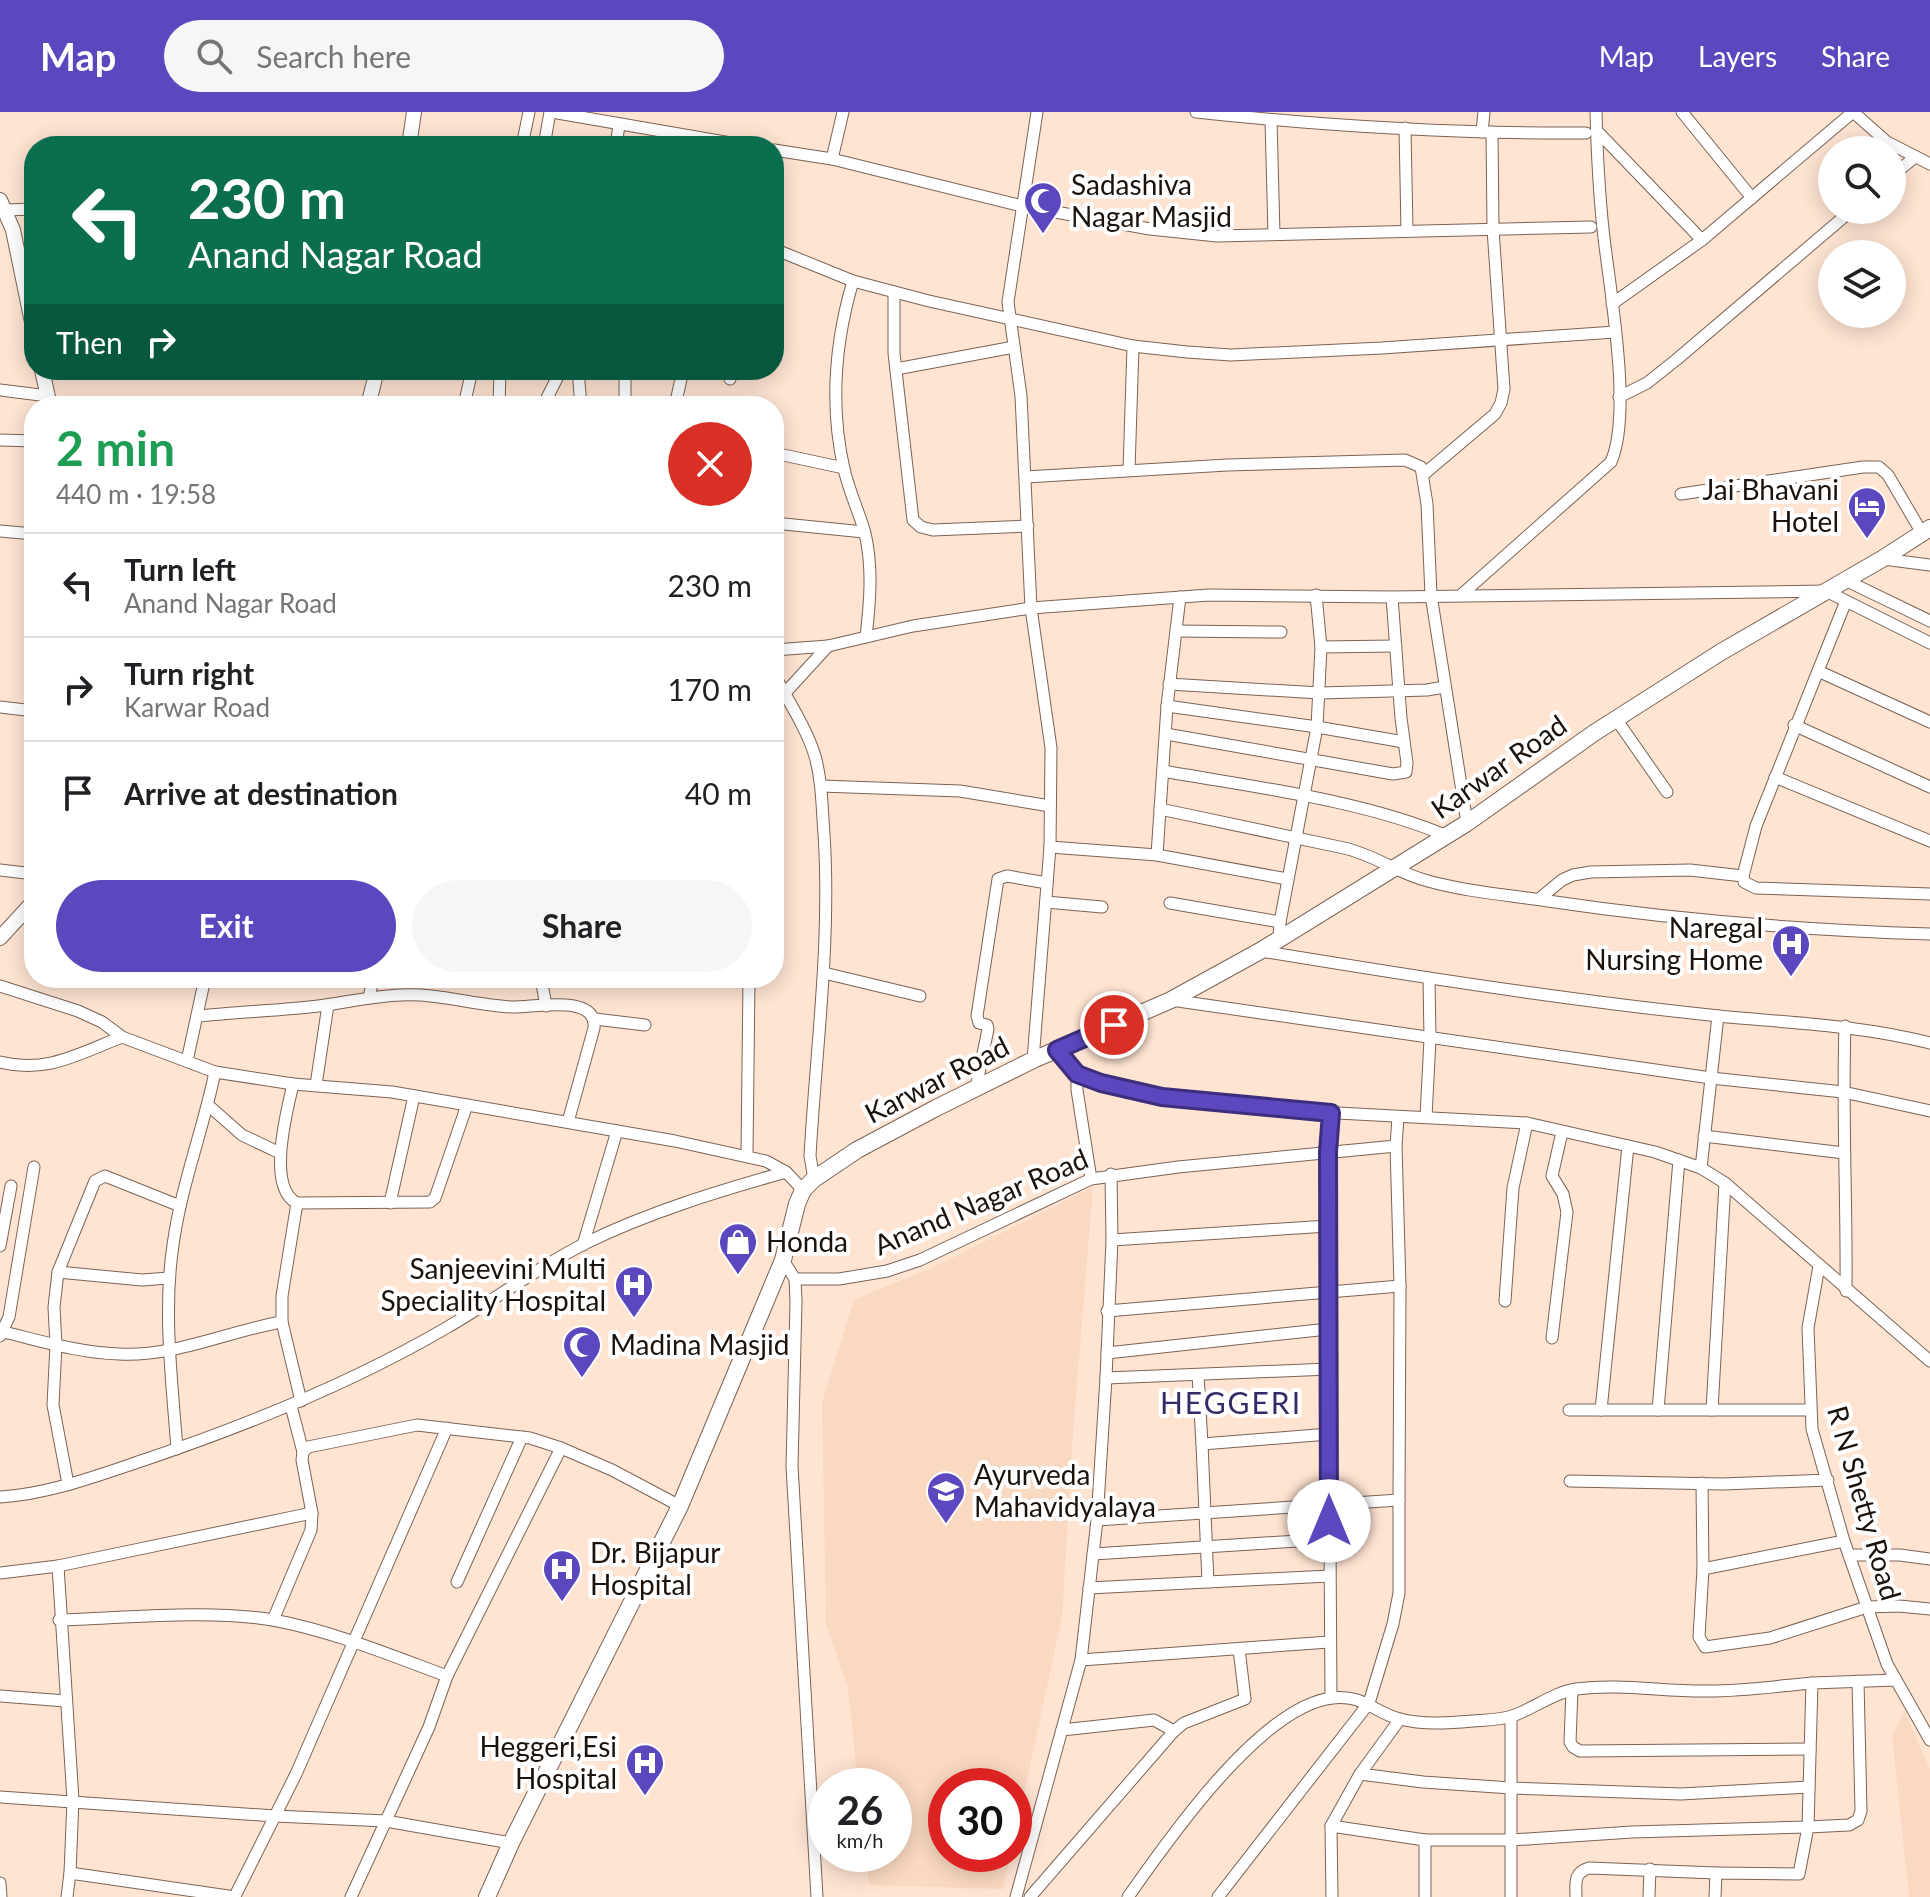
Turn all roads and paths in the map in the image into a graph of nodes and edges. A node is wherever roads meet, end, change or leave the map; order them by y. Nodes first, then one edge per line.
1 (414, 112) edge
2 (529, 112) edge
3 (557, 112) edge
4 (843, 112) edge
5 (1037, 112) edge
6 (1196, 112) edge
7 (1484, 112) edge
8 (1596, 112) edge
9 (1682, 112) edge
10 (1853, 112) edge
11 (1212, 113) edge
12 (1271, 120) junction
13 (619, 125) junction
14 (1405, 128) junction
15 (1487, 132) junction
16 (1592, 132) junction
17 (410, 136) edge
18 (524, 136) edge
19 (548, 136) edge
20 (617, 136) edge
21 (687, 136) edge
22 (784, 152) edge
23 (1915, 157) junction
24 (832, 159) junction
25 (1906, 164) edge
26 (1929, 164) edge
27 (1752, 198) junction
28 (2, 205) edge
29 (1022, 206) junction
30 (24, 208) edge
31 (1836, 224) edge
32 (1591, 227) dead end
33 (1493, 229) junction
34 (1407, 231) junction
35 (1274, 234) junction
36 (1702, 240) junction
37 (784, 253) edge
38 (853, 281) junction
39 (24, 283) edge
40 (894, 292) junction
41 (1612, 304) junction
42 (1010, 317) junction
43 (1615, 332) junction
44 (1502, 342) junction
45 (1133, 346) junction
46 (1014, 347) junction
47 (896, 369) junction
48 (0, 390) edge
49 (27, 396) edge
50 (1619, 397) junction
51 (0, 440) edge
52 (24, 441) edge
53 (784, 455) edge
54 (844, 468) junction
55 (1129, 470) junction
56 (1424, 474) junction
57 (1026, 477) junction
58 (1681, 494) dead end
59 (784, 524) edge
60 (1028, 526) junction
61 (1926, 530) edge
62 (0, 531) edge
63 (864, 532) junction
64 (24, 533) edge
65 (1882, 559) junction
66 (1930, 565) edge
67 (1845, 580) junction
68 (1826, 591) junction
69 (1316, 595) junction
70 (1431, 595) junction
71 (1461, 595) junction
72 (1180, 597) junction
73 (1392, 597) junction
74 (1846, 601) junction
75 (1031, 608) junction
76 (1930, 621) edge
77 (1176, 631) junction
78 (1281, 632) dead end
79 (866, 637) junction
80 (1930, 643) edge
81 (828, 646) junction
82 (1396, 646) junction
83 (1321, 647) junction
84 (784, 649) edge
85 (1818, 671) junction
86 (1169, 684) junction
87 (1445, 687) junction
88 (1399, 692) junction
89 (1320, 693) junction
90 (784, 694) joint
91 (1167, 706) junction
92 (0, 707) edge
93 (24, 710) edge
94 (1616, 719) junction
95 (1930, 722) edge
96 (1794, 725) junction
97 (1317, 727) junction
98 (1166, 734) junction
99 (1404, 742) junction
100 (1312, 760) junction
101 (1163, 771) junction
102 (1775, 777) junction
103 (821, 786) junction
104 (1930, 787) edge
105 (1667, 792) dead end
106 (1305, 797) junction
107 (1050, 806) junction
108 (1160, 809) junction
109 (1467, 823) junction
110 (1447, 836) junction
111 (1298, 837) junction
112 (1930, 841) edge
113 (1050, 847) junction
114 (1157, 855) junction
115 (0, 870) edge
116 (1393, 870) junction
117 (24, 873) edge
118 (1743, 876) junction
119 (1287, 879) junction
120 (1047, 883) junction
121 (1930, 894) edge
122 (1539, 899) junction
123 (1046, 902) junction
124 (1170, 903) dead end
125 (1102, 907) dead end
126 (24, 912) edge
127 (1279, 930) junction
128 (1930, 934) edge
129 (0, 938) edge
130 (1260, 951) junction
131 (824, 973) junction
132 (1429, 978) junction
133 (0, 986) edge
134 (203, 988) edge
135 (371, 988) edge
136 (543, 988) edge
137 (749, 988) edge
138 (920, 996) dead end
139 (369, 998) junction
140 (1171, 1000) junction
141 (328, 1005) junction
142 (546, 1006) junction
143 (199, 1016) junction
144 (1718, 1016) junction
145 (595, 1019) junction
146 (645, 1025) dead end
147 (1845, 1026) junction
148 (122, 1037) junction
149 (1430, 1039) junction
150 (1930, 1043) edge
151 (1057, 1050) junction
152 (1033, 1060) junction
153 (187, 1061) junction
154 (0, 1062) edge
155 (215, 1072) junction
156 (1077, 1074) junction
157 (1711, 1078) junction
158 (293, 1084) junction
159 (316, 1085) junction
160 (976, 1088) junction
161 (1843, 1092) junction
162 (414, 1096) junction
163 (208, 1105) junction
164 (467, 1105) junction
165 (1930, 1111) edge
166 (1331, 1113) junction
167 (1398, 1117) junction
168 (1426, 1117) junction
169 (568, 1122) junction
170 (1527, 1123) junction
171 (617, 1131) junction
172 (1562, 1132) junction
173 (1704, 1136) junction
174 (1396, 1146) junction
175 (1628, 1146) junction
176 (1328, 1152) junction
177 (280, 1153) junction
178 (1844, 1153) junction
179 (747, 1155) junction
180 (1679, 1160) junction
181 (34, 1167) dead end
182 (1701, 1168) junction
183 (786, 1172) junction
184 (1111, 1174) junction
185 (1091, 1179) junction
186 (1725, 1183) junction
187 (808, 1184) junction
188 (11, 1186) dead end
189 (297, 1203) junction
190 (390, 1203) junction
191 (180, 1206) junction
192 (1328, 1226) junction
193 (1112, 1240) junction
194 (583, 1245) junction
195 (0, 1246) edge
196 (783, 1260) junction
197 (1819, 1266) junction
198 (58, 1272) junction
199 (169, 1278) junction
200 (795, 1279) junction
201 (1400, 1286) junction
202 (1846, 1291) junction
203 (1328, 1292) junction
204 (1505, 1301) dead end
205 (1107, 1311) junction
206 (282, 1322) junction
207 (1328, 1329) junction
208 (2, 1334) edge
209 (1552, 1338) dead end
210 (56, 1345) junction
211 (169, 1350) junction
212 (1107, 1353) junction
213 (1930, 1361) edge
214 (1329, 1369) junction
215 (1198, 1375) junction
216 (1106, 1378) junction
217 (296, 1404) junction
218 (1569, 1410) dead end
219 (1601, 1410) junction
220 (1658, 1410) junction
221 (1712, 1410) junction
222 (1809, 1410) junction
223 (447, 1428) junction
224 (1329, 1434) junction
225 (522, 1437) junction
226 (1202, 1444) junction
227 (561, 1448) junction
228 (177, 1449) junction
229 (303, 1452) junction
230 (1828, 1480) junction
231 (1570, 1481) dead end
232 (1702, 1483) junction
233 (68, 1484) junction
234 (0, 1497) edge
235 (1399, 1500) junction
236 (1329, 1503) junction
237 (680, 1506) junction
238 (1203, 1512) junction
239 (312, 1513) junction
240 (1097, 1520) junction
241 (1329, 1539) junction
242 (1844, 1541) junction
243 (1205, 1547) junction
244 (1093, 1554) junction
245 (1849, 1555) junction
246 (1930, 1559) edge
247 (58, 1566) junction
248 (1703, 1569) junction
249 (0, 1573) edge
250 (1329, 1576) junction
251 (457, 1582) dead end
252 (1208, 1582) junction
253 (1089, 1588) junction
254 (1867, 1607) junction
255 (1930, 1609) edge
256 (59, 1620) junction
257 (273, 1620) junction
258 (1329, 1642) junction
259 (355, 1643) junction
260 (1239, 1649) junction
261 (1081, 1660) junction
262 (447, 1676) junction
263 (1896, 1680) junction
264 (1858, 1681) junction
265 (1812, 1683) junction
266 (1572, 1690) junction
267 (0, 1696) edge
268 (1331, 1698) junction
269 (66, 1701) junction
270 (1373, 1705) junction
271 (1930, 1712) edge
272 (1511, 1717) junction
273 (1917, 1717) junction
274 (1397, 1718) junction
275 (1062, 1730) junction
276 (1174, 1731) junction
277 (1930, 1740) edge
278 (1810, 1749) junction
279 (1360, 1774) junction
280 (1809, 1787) junction
281 (1511, 1788) junction
282 (0, 1797) edge
283 (73, 1800) junction
284 (275, 1816) junction
285 (386, 1821) junction
286 (1331, 1826) junction
287 (1808, 1827) junction
288 (1425, 1840) junction
289 (1511, 1840) junction
290 (511, 1843) junction
291 (1650, 1869) junction
292 (70, 1873) junction
293 (1716, 1873) junction
294 (0, 1883) edge
295 (1, 1897) edge
296 (67, 1897) edge
297 (235, 1897) edge
298 (351, 1897) edge
299 (487, 1897) edge
300 (817, 1897) edge
301 (1016, 1897) edge
302 (1030, 1897) edge
303 (1128, 1897) edge
304 (1218, 1897) edge
305 (1332, 1897) edge
306 (1425, 1897) edge
307 (1511, 1897) edge
308 (1576, 1897) edge
309 (1649, 1897) edge
310 (1715, 1897) edge

1 - 17 main road
2 - 18 street
3 - 13 street
3 - 19 street
4 - 24 street
5 - 29 street
6 - 11 street
7 - 15 street
8 - 16 street
9 - 27 street
10 - 23 street
10 - 27 street
11 - 12 street
12 - 14 street
12 - 35 street
13 - 20 street
13 - 21 street
14 - 15 street
14 - 34 street
15 - 16 street
15 - 33 street
16 - 36 street
16 - 41 street
22 - 24 street
23 - 25 street
23 - 26 street
24 - 29 street
27 - 36 street
28 - 30 street
28 - 39 main road
29 - 35 street
29 - 42 street
31 - 50 street
32 - 33 street
33 - 34 street
33 - 44 street
34 - 35 street
36 - 41 street
37 - 38 street
38 - 40 street
38 - 54 street
40 - 42 street
40 - 47 street
41 - 43 street
42 - 45 street
42 - 46 street
43 - 44 street
43 - 50 street
44 - 45 street
44 - 56 street
45 - 55 street
46 - 47 street
46 - 57 street
47 - 60 street
48 - 49 street
50 - 71 street
51 - 52 street
53 - 54 street
54 - 63 street
55 - 56 street
55 - 57 street
56 - 70 street
57 - 60 street
58 - 61 street
59 - 63 street
60 - 75 street
61 - 65 highway, Karwar Road
62 - 64 street
63 - 79 street
65 - 66 street
65 - 67 highway, Karwar Road
67 - 68 highway, Karwar Road
67 - 76 street
68 - 71 street
68 - 74 street
68 - 94 highway, Karwar Road
69 - 72 street
69 - 73 street
69 - 83 street
70 - 71 street
70 - 73 street
70 - 87 street
72 - 75 street
72 - 77 street
73 - 82 street
74 - 80 street
74 - 85 street
75 - 79 street
75 - 107 street
77 - 78 street
77 - 86 street
79 - 81 street
81 - 84 street
81 - 90 street
82 - 83 street
82 - 88 street
83 - 89 street
85 - 95 street
85 - 96 street
86 - 89 street
86 - 91 street
87 - 88 street
87 - 109 street
88 - 89 street
88 - 99 street
89 - 97 street
90 - 103 street
91 - 97 street
91 - 98 street
92 - 93 street
94 - 105 street
94 - 109 highway, Karwar Road
96 - 102 street
96 - 104 street
97 - 99 street
97 - 100 street
98 - 100 street
98 - 101 street
99 - 100 street
100 - 106 street
101 - 106 street
101 - 108 street
102 - 112 street
102 - 118 street
103 - 107 street
103 - 131 street
106 - 110 street
106 - 111 street
107 - 113 street
108 - 111 street
108 - 114 street
109 - 110 highway, Karwar Road
110 - 116 highway, Karwar Road
111 - 116 street
111 - 119 street
113 - 114 street
113 - 120 street
114 - 119 street
115 - 117 street
116 - 122 street
116 - 127 highway, Karwar Road
118 - 121 street
118 - 122 street
119 - 127 street
120 - 123 street
120 - 160 street
122 - 128 street
123 - 125 street
123 - 152 street
124 - 127 street
126 - 129 main road
127 - 130 highway, Karwar Road
130 - 132 street
130 - 140 highway, Karwar Road
131 - 138 street
131 - 187 street
132 - 144 street
132 - 149 street
133 - 148 street
134 - 143 street
135 - 139 street
136 - 142 street
137 - 179 street
139 - 141 street
139 - 142 street
140 - 149 street
140 - 151 highway, Karwar Road
141 - 143 street
141 - 159 street
142 - 145 street
143 - 153 street
144 - 147 street
144 - 157 street
145 - 146 street
145 - 169 street
147 - 150 street
147 - 161 street
148 - 153 street
148 - 154 street
149 - 157 street
149 - 168 street
151 - 152 highway, Karwar Road
151 - 156 street
152 - 160 highway, Karwar Road
153 - 155 street
155 - 158 street
155 - 163 street
156 - 166 street
156 - 185 street
157 - 161 street
157 - 173 street
158 - 159 street
158 - 177 street
159 - 162 street
160 - 187 highway, Karwar Road
161 - 165 street
161 - 178 street
162 - 164 street
162 - 190 street
163 - 177 street
163 - 191 street
164 - 169 street
164 - 190 street
166 - 167 street
166 - 176 street
167 - 168 street
167 - 174 street
168 - 170 street
169 - 171 street
170 - 172 street
170 - 204 street
171 - 179 street
171 - 194 street
172 - 175 street
172 - 209 street
173 - 178 street
173 - 182 street
174 - 176 street, Anand Nagar Road
174 - 201 street
175 - 180 street
175 - 219 street
176 - 184 street, Anand Nagar Road
176 - 192 street
177 - 189 street
178 - 202 street
179 - 183 street
180 - 182 street
180 - 220 street
181 - 208 street
182 - 186 street
183 - 187 street
183 - 194 street
184 - 185 street, Anand Nagar Road
184 - 193 street
185 - 200 street, Anand Nagar Road
186 - 197 street
186 - 221 street
187 - 196 highway
188 - 195 street
189 - 190 street
189 - 206 street
191 - 198 street
191 - 199 street
192 - 193 street
192 - 203 street
193 - 205 street
194 - 217 street
196 - 200 street
196 - 237 highway
197 - 202 street
197 - 222 street, R N Shetty Road
198 - 199 street
198 - 210 street
199 - 211 street
200 - 300 street
201 - 203 street
201 - 235 street
202 - 213 street
203 - 205 street
203 - 207 street
205 - 212 street
206 - 211 street
206 - 217 street
207 - 212 street
207 - 214 street
208 - 210 street
210 - 211 street
210 - 233 street
211 - 228 street
212 - 216 street
214 - 215 street
214 - 224 street
215 - 216 street
215 - 226 street
216 - 240 street
217 - 228 street
217 - 229 street
218 - 219 street
219 - 220 street
220 - 221 street
221 - 222 street
222 - 230 street, R N Shetty Road
223 - 225 street
223 - 229 street
223 - 259 street
224 - 226 street
224 - 236 street
225 - 227 street
225 - 251 street
226 - 238 street
227 - 237 street
227 - 262 street
228 - 233 street
229 - 239 street
230 - 232 street
230 - 242 street, R N Shetty Road
231 - 232 street
232 - 248 street
233 - 234 street
235 - 236 street
235 - 270 street
236 - 238 street
236 - 241 street
237 - 290 highway
238 - 240 street
238 - 243 street
239 - 247 street
239 - 257 street
240 - 244 street
241 - 243 street
241 - 250 street
242 - 245 street, R N Shetty Road
242 - 248 street
243 - 244 street
243 - 252 street
244 - 253 street
245 - 246 street
245 - 254 street, R N Shetty Road
247 - 249 street
247 - 256 street
248 - 254 street
250 - 252 street
250 - 258 street
252 - 253 street
253 - 261 street
254 - 255 street
254 - 263 street, R N Shetty Road
256 - 257 street
256 - 269 street
257 - 259 street
258 - 260 street
258 - 268 street
259 - 262 street
259 - 284 street
260 - 261 street
260 - 276 street
261 - 275 street
262 - 285 street
263 - 264 street
263 - 273 street, R N Shetty Road
264 - 265 street
264 - 287 street
265 - 266 street
265 - 278 street
266 - 272 street
266 - 278 street
267 - 269 street
268 - 270 street
268 - 303 street
269 - 283 street
270 - 274 street
270 - 304 street
271 - 273 street
272 - 274 street
272 - 281 street
273 - 277 street, R N Shetty Road
274 - 279 street
275 - 276 street
275 - 301 street
276 - 302 street
278 - 280 street
279 - 281 street
279 - 286 street
280 - 281 street
280 - 287 street
281 - 289 street
282 - 283 street
283 - 284 street
283 - 292 street
284 - 285 street
284 - 297 street
285 - 290 street
285 - 298 street
286 - 288 street
286 - 305 street
287 - 289 street
287 - 293 street
288 - 289 street
288 - 306 street
289 - 307 street
290 - 299 highway
291 - 293 street
291 - 308 street
291 - 309 street
292 - 296 street
292 - 297 street
293 - 310 street
294 - 295 street

